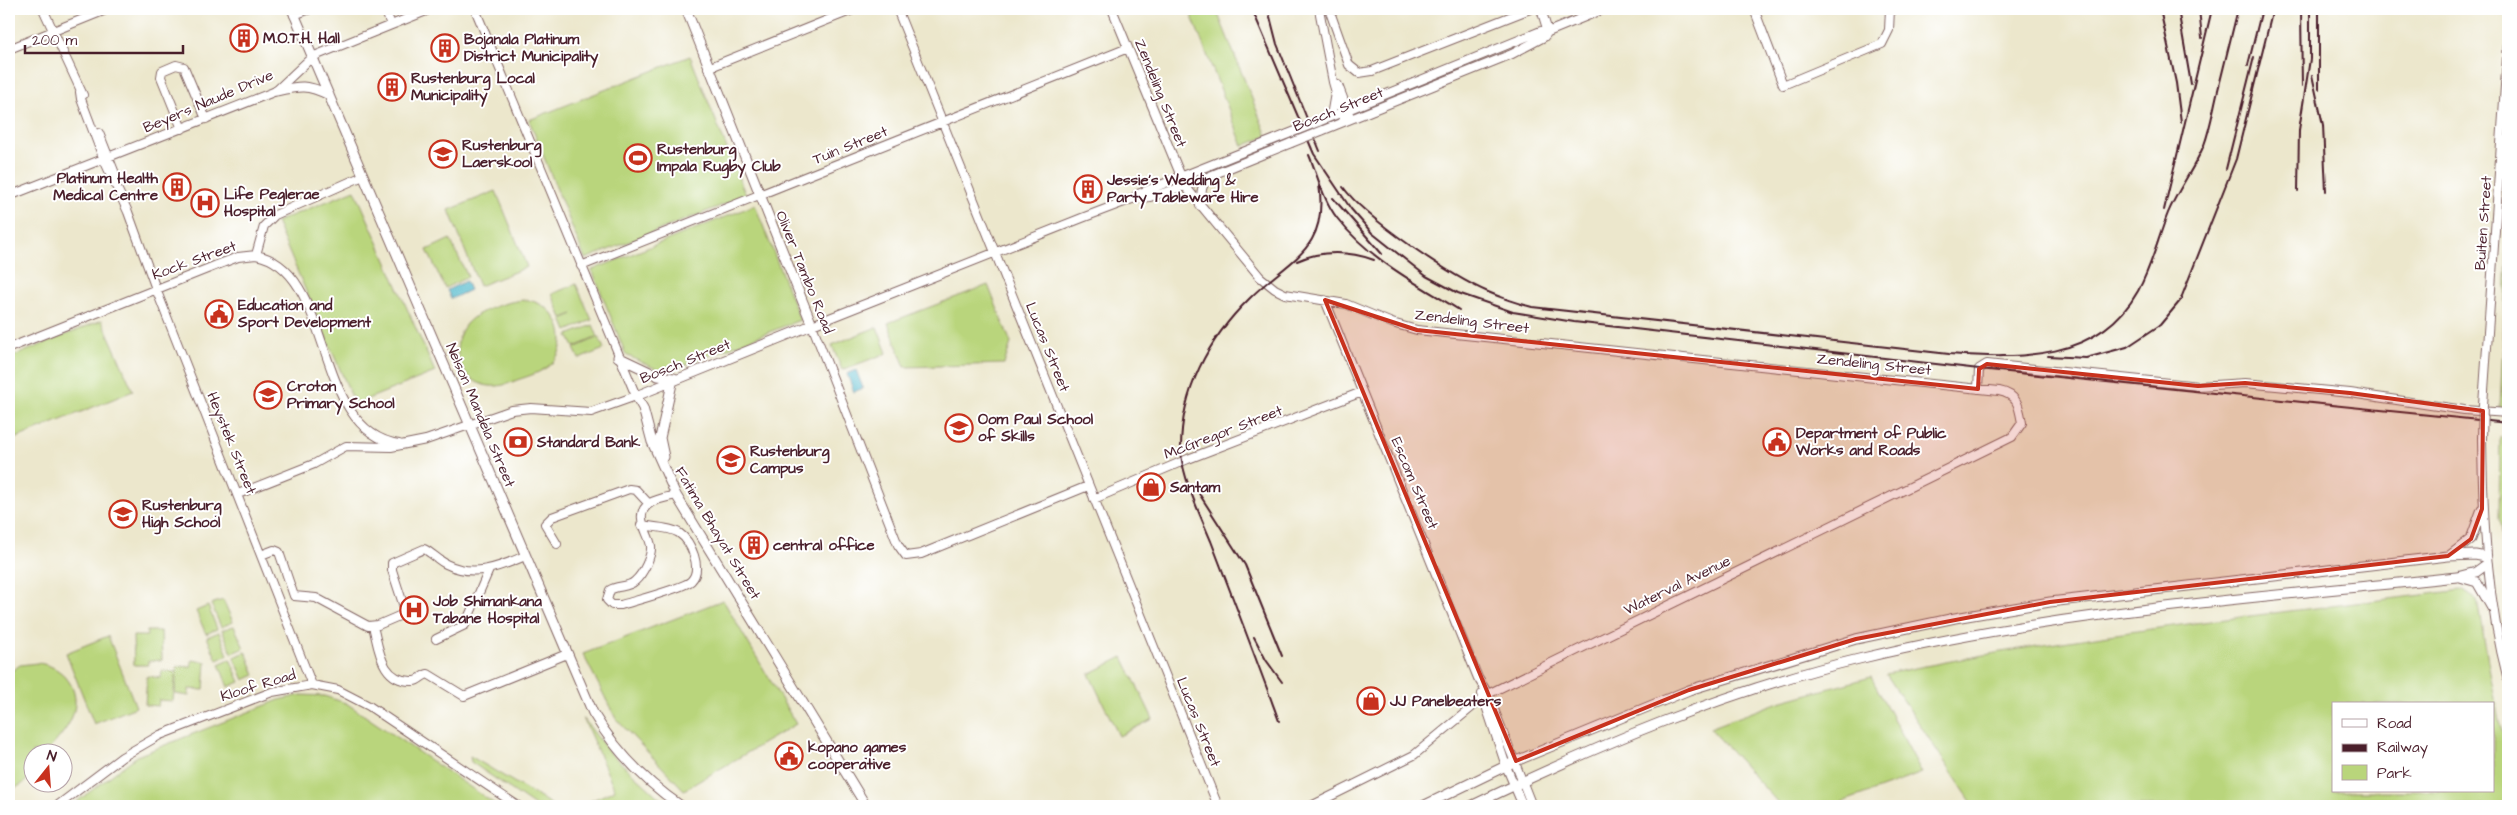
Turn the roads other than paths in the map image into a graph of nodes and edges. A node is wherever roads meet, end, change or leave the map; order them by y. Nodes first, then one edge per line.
1 (43, 9) edge
2 (108, 9) edge
3 (310, 9) edge
4 (385, 9) edge
5 (431, 9) edge
6 (475, 9) edge
7 (686, 9) edge
8 (855, 9) edge
9 (897, 9) edge
10 (1112, 9) edge
11 (1319, 9) edge
12 (1329, 9) edge
13 (1530, 9) edge
14 (1541, 9) edge
15 (1604, 9) edge
16 (1754, 9) edge
17 (1890, 9) edge
18 (293, 12) edge
19 (391, 25) junction
20 (52, 31) junction
21 (1548, 32) junction
22 (2508, 42) edge
23 (1128, 48) junction
24 (9, 49) edge
25 (312, 57) junction
26 (708, 68) junction
27 (1333, 77) junction
28 (276, 91) junction
29 (1335, 92) junction
30 (329, 94) junction
31 (1344, 111) junction
32 (1331, 116) junction
33 (206, 119) junction
34 (1347, 119) junction
35 (942, 122) junction
36 (182, 129) junction
37 (106, 159) junction
38 (363, 176) junction
39 (1180, 177) junction
40 (1206, 178) junction
41 (1185, 186) junction
42 (11, 197) edge
43 (760, 197) junction
44 (1132, 199) junction
45 (1200, 206) junction
46 (996, 252) junction
47 (256, 255) junction
48 (582, 266) junction
49 (156, 289) junction
50 (1325, 300) junction
51 (812, 326) junction
52 (9, 348) edge
53 (618, 357) junction
54 (676, 378) junction
55 (1978, 389) junction
56 (1999, 391) joint
57 (1362, 392) junction
58 (636, 396) junction
59 (2508, 413) edge
60 (470, 424) junction
61 (405, 445) junction
62 (1088, 486) junction
63 (238, 494) junction
64 (676, 495) junction
65 (1094, 499) junction
66 (649, 504) junction
67 (2482, 509) junction
68 (690, 516) junction
69 (641, 525) junction
70 (557, 544) dead end
71 (262, 555) junction
72 (525, 556) junction
73 (2448, 556) junction
74 (2486, 560) junction
75 (489, 570) junction
76 (2457, 577) junction
77 (2492, 608) junction
78 (373, 626) junction
79 (436, 639) dead end
80 (567, 654) junction
81 (2508, 680) edge
82 (312, 684) junction
83 (1485, 696) junction
84 (1516, 761) junction
85 (1506, 766) junction
86 (1523, 780) junction
87 (1514, 785) junction
88 (57, 806) edge
89 (518, 806) edge
90 (681, 806) edge
91 (866, 806) edge
92 (1218, 806) edge
93 (1311, 806) edge
94 (1423, 806) edge
95 (1471, 806) edge
96 (1523, 806) edge
97 (1532, 806) edge

1 - 20 street, Heystek Street
2 - 20 street
3 - 18 street
4 - 19 street
5 - 19 street, Beyers Naude Drive
6 - 48 street, Fatima Bhayat Street
7 - 26 main road, Oliver Tambo Road
8 - 26 street
9 - 35 street, Lucas Street
10 - 23 street, Zendeling Street
11 - 27 street
12 - 13 street
14 - 21 street
15 - 21 street, Bosch Street
16 - 17 street
18 - 25 main road, Nelson Mandela Street
19 - 25 street, Beyers Naude Drive
20 - 24 street
20 - 37 street, Heystek Street
21 - 31 street, Bosch Street
21 - 34 street, Bosch Street
22 - 67 street, Buiten Street, bridge
23 - 35 street, Tuin Street
23 - 39 street, Zendeling Street
25 - 28 street, Beyers Naude Drive
25 - 30 main road, Nelson Mandela Street
26 - 43 main road, Oliver Tambo Road
27 - 29 street
27 - 31 street
28 - 30 main road
28 - 33 street, Beyers Naude Drive
29 - 31 street
29 - 32 street
30 - 38 main road, Nelson Mandela Street
31 - 32 street, Bosch Street
31 - 34 street
32 - 39 street, Bosch Street, bridge
33 - 36 street, Beyers Naude Drive
33 - 36 street
34 - 40 street, Bosch Street, bridge
35 - 43 street, Tuin Street
35 - 46 street, Lucas Street
36 - 37 street, Beyers Naude Drive
37 - 42 street, Beyers Naude Drive
37 - 49 street, Heystek Street
38 - 47 street, Kock Street
38 - 60 main road, Nelson Mandela Street
39 - 41 street, Zendeling Street
39 - 44 street, Bosch Street
40 - 41 street, Bosch Street
40 - 45 street
41 - 44 street, Bosch Street
41 - 45 street, Zendeling Street
43 - 48 street, Tuin Street
43 - 51 main road, Oliver Tambo Road
44 - 46 street, Bosch Street
45 - 50 street, Zendeling Street
46 - 51 street, Bosch Street
46 - 62 street, Lucas Street
47 - 49 street, Kock Street
47 - 61 street
48 - 53 street, Fatima Bhayat Street
49 - 52 street, Kock Street
49 - 63 street, Heystek Street
50 - 55 street, Zendeling Street
50 - 57 street, Escom Street
51 - 54 main road, Bosch Street
51 - 62 street, Oliver Tambo Road
53 - 54 main road
53 - 58 street, Fatima Bhayat Street
54 - 58 main road, Bosch Street
54 - 68 main road
55 - 56 street, Zendeling Street
55 - 59 street
56 - 83 street, Waterval Avenue
57 - 65 street, McGregor Street
57 - 83 street, Escom Street
58 - 60 street, Bosch Street
58 - 64 main road, Fatima Bhayat Street
60 - 61 street, Bosch Street
60 - 72 main road, Nelson Mandela Street
61 - 63 street, Bosch Street
62 - 65 street, Lucas Street
63 - 71 street, Heystek Street
64 - 66 street
64 - 68 main road, Fatima Bhayat Street
65 - 92 street, Lucas Street
66 - 69 street
66 - 70 street
67 - 73 main road
67 - 74 street, Buiten Street
68 - 91 main road, Fatima Bhayat Street
69 - 69 street
71 - 78 street
71 - 82 street, Heystek Street
72 - 75 street
72 - 80 main road, Nelson Mandela Street
73 - 74 main road
73 - 84 main road
74 - 76 main road
74 - 77 street, Buiten Street
75 - 78 street
75 - 79 street
76 - 77 main road
76 - 86 main road
77 - 81 street, Buiten Street
78 - 80 street
80 - 90 main road, Nelson Mandela Street
82 - 88 street, Kloof Road
82 - 89 street, Kloof Road
83 - 84 street, Escom Street
83 - 85 street, Escom Street
83 - 93 street, Waterval Avenue
84 - 85 main road
84 - 86 street, Escom Street
85 - 87 street, Escom Street
85 - 94 main road
86 - 87 main road
86 - 97 street, Escom Street
87 - 95 main road
87 - 96 street, Escom Street

